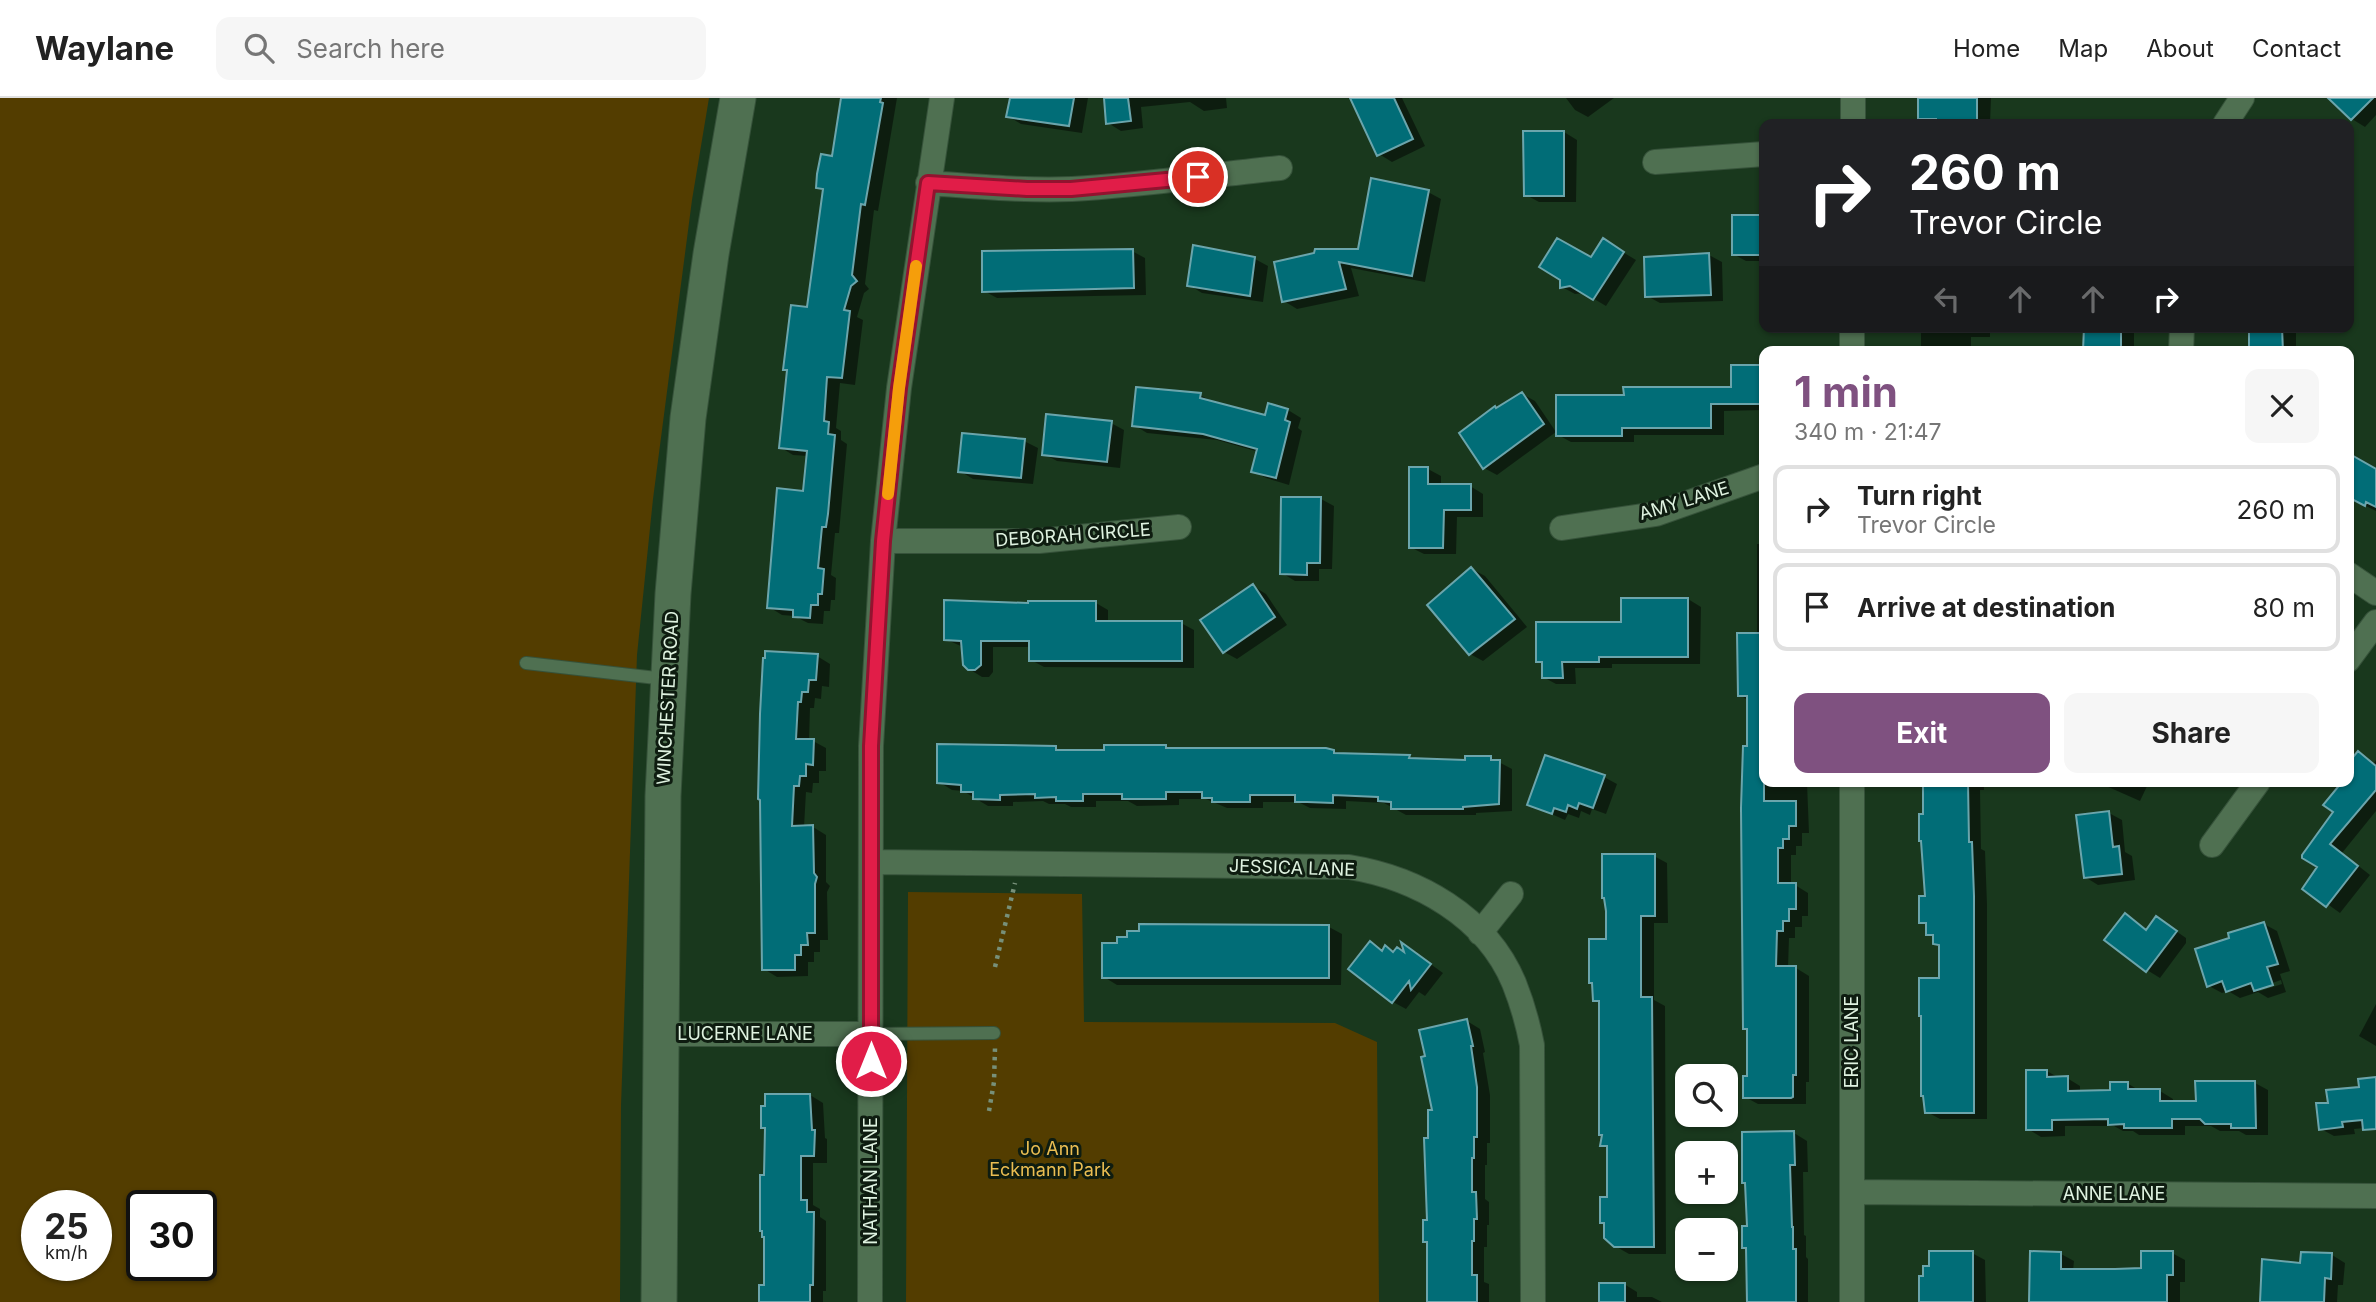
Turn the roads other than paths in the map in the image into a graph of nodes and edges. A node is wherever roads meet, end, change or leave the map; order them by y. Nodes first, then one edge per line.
1 (738, 98) edge
2 (942, 98) edge
3 (1853, 98) edge
4 (2242, 98) edge
5 (1853, 119) edge
6 (2228, 119) edge
7 (1759, 154) edge
8 (1655, 162) dead end
9 (1280, 168) dead end
10 (928, 183) junction
11 (1759, 478) edge
12 (1179, 527) dead end
13 (1562, 528) dead end
14 (883, 541) junction
15 (2354, 578) edge
16 (2376, 593) edge
17 (2376, 622) edge
18 (2354, 652) edge
19 (526, 663) dead end
20 (669, 680) junction
21 (1852, 787) edge
22 (2254, 787) edge
23 (2212, 845) dead end
24 (871, 862) junction
25 (1511, 894) dead end
26 (1480, 933) junction
27 (994, 1033) road end
28 (661, 1034) junction
29 (871, 1034) junction
30 (1852, 1192) junction
31 (2376, 1196) edge
32 (659, 1302) edge
33 (870, 1302) edge
34 (1533, 1302) edge
35 (1852, 1302) edge

1 - 20 main road, WINCHESTER ROAD
2 - 10 street, NATHAN LANE
3 - 5 street
4 - 6 street
7 - 8 street
9 - 10 street
10 - 14 street, NATHAN LANE
11 - 13 street, AMY LANE
12 - 14 street, DEBORAH CIRCLE
14 - 24 street, NATHAN LANE
15 - 16 street
17 - 18 street
19 - 20 lane
20 - 28 main road, WINCHESTER ROAD
21 - 30 street, ERIC LANE
22 - 23 street
24 - 26 street, JESSICA LANE
24 - 29 street, NATHAN LANE
25 - 26 street
26 - 34 street, JESSICA LANE
27 - 29 lane
28 - 29 street, LUCERNE LANE
28 - 32 main road, WINCHESTER ROAD
29 - 33 street, NATHAN LANE
30 - 31 street, ANNE LANE
30 - 35 street, ERIC LANE

